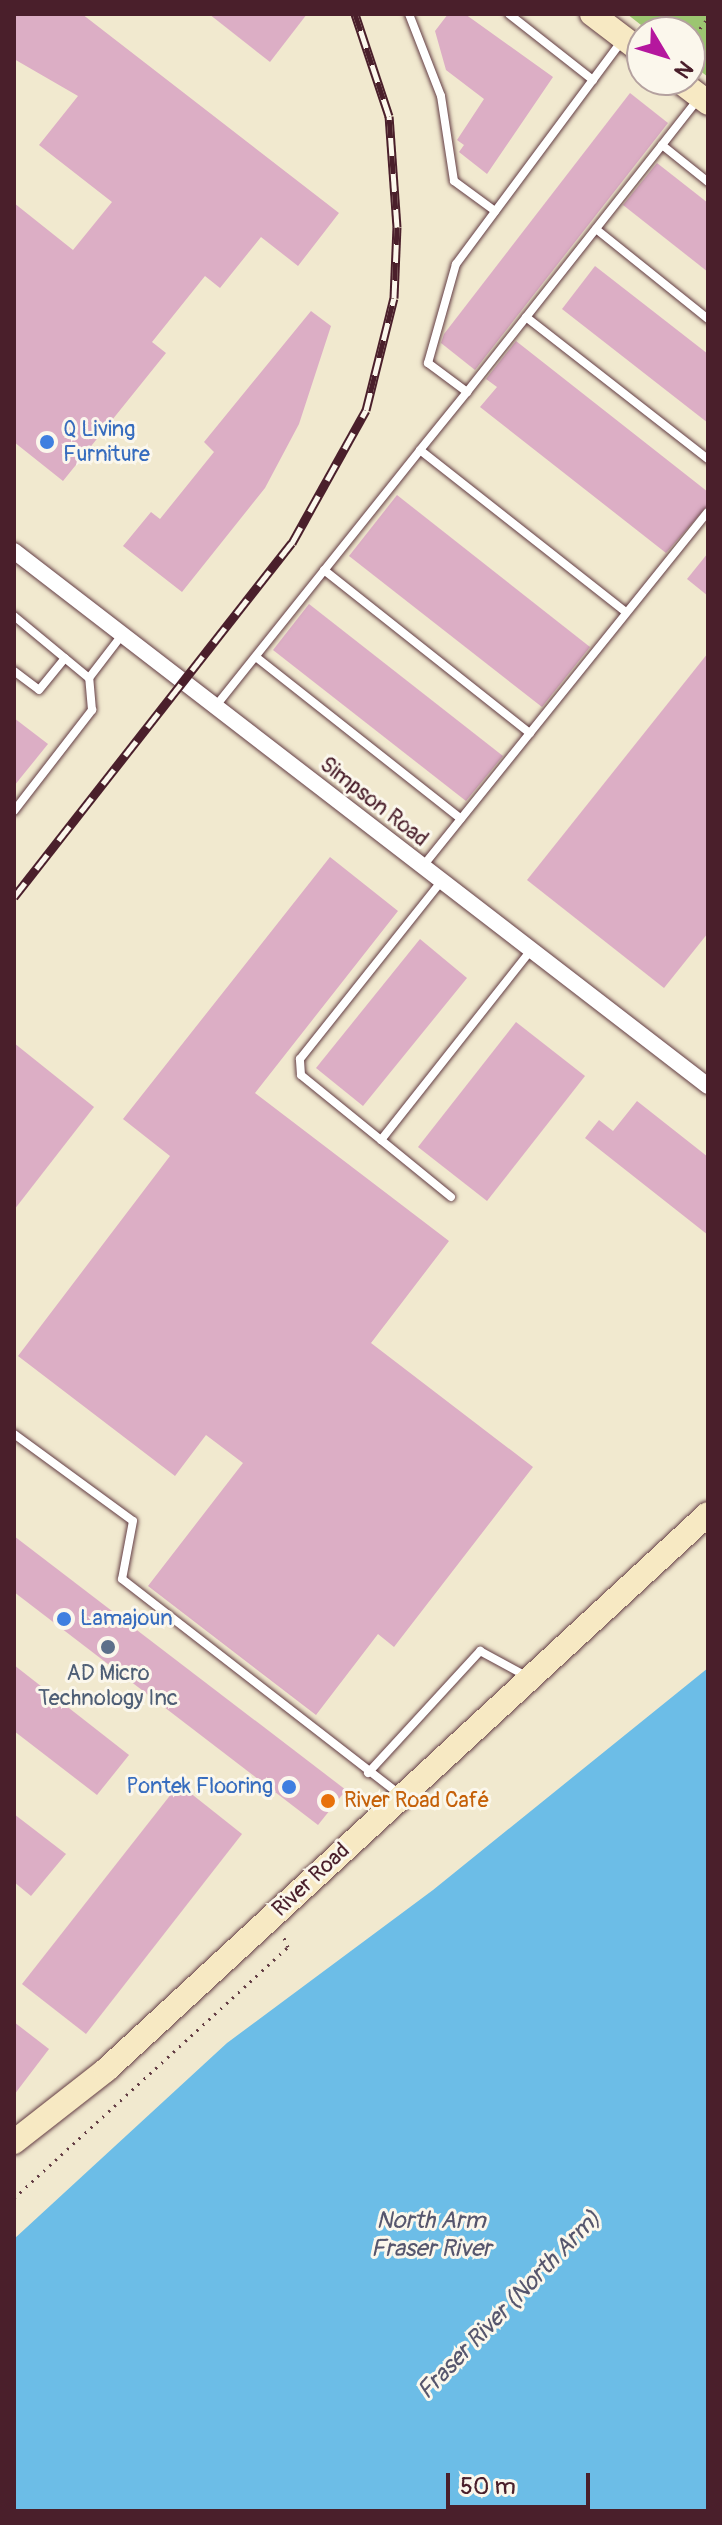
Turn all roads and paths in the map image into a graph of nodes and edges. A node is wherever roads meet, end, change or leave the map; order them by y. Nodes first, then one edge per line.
1 (409, 14) edge
2 (509, 14) edge
3 (592, 14) edge
4 (626, 40) edge
5 (626, 51) edge
6 (593, 80) junction
7 (704, 100) edge
8 (662, 145) junction
9 (708, 182) edge
10 (495, 211) junction
11 (596, 229) junction
12 (526, 317) junction
13 (708, 319) edge
14 (467, 392) junction
15 (420, 450) junction
16 (708, 459) edge
17 (708, 512) edge
18 (14, 551) edge
19 (324, 570) junction
20 (626, 612) junction
21 (14, 616) edge
22 (122, 635) junction
23 (256, 657) junction
24 (65, 658) junction
25 (14, 671) edge
26 (89, 678) junction
27 (215, 707) junction
28 (530, 733) junction
29 (14, 811) edge
30 (461, 819) junction
31 (422, 867) junction
32 (441, 882) junction
33 (530, 951) junction
34 (708, 1086) edge
35 (381, 1140) junction
36 (451, 1197) dead end
37 (14, 1434) edge
38 (708, 1514) edge
39 (529, 1677) junction
40 (368, 1773) junction
41 (401, 1796) junction
42 (275, 1913) junction
43 (14, 2142) edge
44 (14, 2198) edge

1 - 10 lane
2 - 6 lane
3 - 4 street
5 - 6 lane
6 - 10 lane
7 - 8 lane
8 - 9 lane
8 - 11 lane
10 - 14 lane
11 - 12 lane
11 - 13 lane
12 - 14 lane
12 - 16 lane
14 - 15 lane
15 - 19 lane
15 - 20 lane
17 - 20 lane
18 - 22 street, Simpson Road
19 - 23 lane
19 - 28 lane
20 - 28 lane
21 - 24 lane
22 - 26 lane
22 - 27 street, Simpson Road
23 - 27 lane
23 - 30 lane
24 - 25 lane
24 - 26 lane
26 - 29 lane
27 - 31 street, Simpson Road
28 - 30 lane
30 - 31 lane
31 - 32 street, Simpson Road
32 - 33 street, Simpson Road
32 - 35 lane
33 - 34 street, Simpson Road
33 - 35 lane
35 - 36 lane
37 - 40 lane
38 - 39 street, River Road
39 - 40 lane
39 - 41 street, River Road
40 - 41 lane
41 - 42 street, River Road
42 - 43 street, River Road
42 - 44 path

